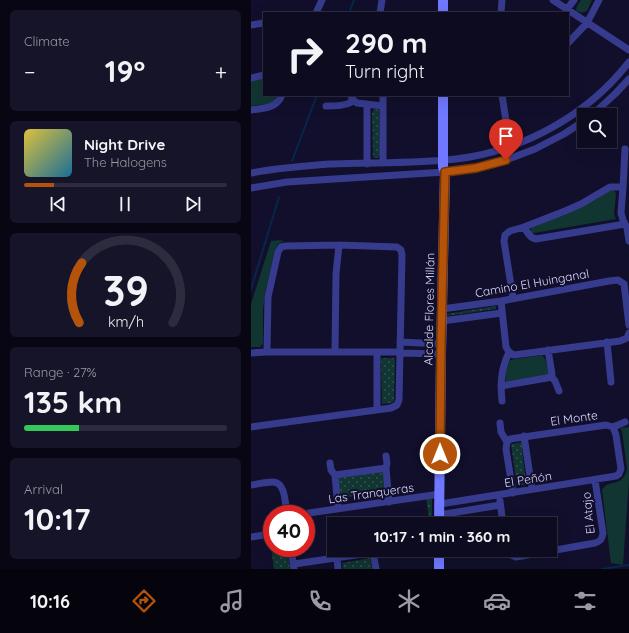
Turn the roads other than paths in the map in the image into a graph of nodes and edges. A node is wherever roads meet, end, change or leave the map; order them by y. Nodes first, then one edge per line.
1 (322, 0) edge
2 (382, 0) edge
3 (443, 0) edge
4 (502, 0) edge
5 (553, 0) edge
6 (574, 0) edge
7 (599, 0) edge
8 (567, 9) junction
9 (316, 12) edge
10 (380, 12) edge
11 (443, 12) edge
12 (501, 12) edge
13 (263, 23) edge
14 (587, 23) junction
15 (251, 25) edge
16 (569, 42) edge
17 (629, 50) edge
18 (629, 62) edge
19 (263, 75) edge
20 (251, 78) edge
21 (629, 80) edge
22 (281, 96) edge
23 (383, 96) edge
24 (443, 96) edge
25 (502, 96) edge
26 (352, 98) edge
27 (367, 104) junction
28 (326, 106) dead end
29 (383, 106) junction
30 (600, 108) edge
31 (251, 110) edge
32 (577, 126) edge
33 (541, 133) junction
34 (550, 142) junction
35 (510, 147) junction
36 (625, 148) dead end
37 (443, 160) junction
38 (383, 163) junction
39 (330, 164) junction
40 (367, 164) junction
41 (445, 172) junction
42 (251, 173) edge
43 (334, 179) junction
44 (623, 187) junction
45 (251, 188) edge
46 (625, 224) junction
47 (524, 227) junction
48 (629, 241) edge
49 (339, 245) junction
50 (626, 282) edge
51 (513, 298) junction
52 (501, 301) junction
53 (442, 309) junction
54 (502, 313) junction
55 (442, 321) junction
56 (629, 325) edge
57 (629, 333) edge
58 (400, 342) junction
59 (607, 342) junction
60 (441, 349) junction
61 (548, 350) junction
62 (267, 352) junction
63 (335, 352) junction
64 (377, 352) junction
65 (509, 352) junction
66 (251, 353) edge
67 (400, 353) junction
68 (551, 376) junction
69 (611, 382) dead end
70 (501, 386) junction
71 (559, 391) dead end
72 (503, 401) dead end
73 (377, 410) junction
74 (625, 422) dead end
75 (500, 423) dead end
76 (251, 427) edge
77 (613, 427) junction
78 (524, 436) junction
79 (507, 442) junction
80 (386, 456) dead end
81 (330, 464) dead end
82 (386, 468) junction
83 (335, 475) junction
84 (595, 480) junction
85 (251, 485) edge
86 (533, 489) junction
87 (513, 493) junction
88 (499, 495) junction
89 (440, 499) junction
90 (389, 502) junction
91 (286, 505) edge
92 (501, 505) junction
93 (338, 509) junction
94 (315, 512) edge
95 (439, 517) edge
96 (448, 517) edge
97 (502, 517) edge
98 (263, 535) edge
99 (251, 537) edge
100 (557, 550) edge
101 (292, 557) edge
102 (343, 557) edge
103 (374, 557) edge
104 (439, 557) edge
105 (337, 558) junction
106 (294, 567) edge
107 (338, 569) edge
108 (375, 569) edge
109 (439, 569) edge

1 - 9 street
2 - 10 street
3 - 11 street
4 - 12 street
5 - 8 street
6 - 8 street
7 - 14 street
8 - 14 street
13 - 15 street
14 - 16 street
14 - 17 street
18 - 33 street
19 - 20 street
21 - 30 street
22 - 31 street
23 - 29 street
24 - 37 street, Alcalde Flores Millán
25 - 35 street
26 - 27 street
26 - 28 street
27 - 29 street
27 - 40 street
29 - 38 street
32 - 34 street
33 - 34 street
33 - 35 street
34 - 41 street
35 - 37 street
36 - 44 street
37 - 38 street
37 - 41 street, Alcalde Flores Millán
38 - 40 street
39 - 40 street
39 - 42 street
39 - 43 street
41 - 43 street
41 - 53 street, Alcalde Flores Millán
43 - 45 street
44 - 46 street
44 - 47 street
46 - 47 street
46 - 48 street
47 - 51 street
49 - 58 street
49 - 62 street
49 - 63 street
50 - 51 street, Camino El Huinganal
50 - 56 street
51 - 52 street, Camino El Huinganal
52 - 53 street, Camino El Huinganal
52 - 54 street
53 - 55 street, Alcalde Flores Millán
54 - 55 street, Camino El Huinganal
54 - 65 street
55 - 60 street, Alcalde Flores Millán
57 - 59 street
58 - 60 street
58 - 67 street
59 - 61 street
59 - 69 street
60 - 67 street
60 - 89 street, Alcalde Flores Millán
61 - 65 street
61 - 68 street
62 - 63 street
62 - 66 street
63 - 64 street
64 - 67 street
64 - 73 street
65 - 70 street
67 - 73 street
68 - 70 street
68 - 71 street
70 - 72 street
73 - 76 street
74 - 77 street, El Monte
75 - 79 street
77 - 78 street, El Monte
77 - 84 street, El Peñón
78 - 79 street, El Monte
78 - 86 street
79 - 87 street
80 - 82 street
81 - 83 street
82 - 83 street
82 - 90 street
83 - 93 street
84 - 86 street, El Peñón
84 - 100 street, El Atajo
85 - 91 street
86 - 87 street, El Peñón
87 - 88 street, El Peñón
88 - 89 street, El Peñón
88 - 92 street
89 - 90 street, Las Tranqueras
89 - 95 street, Alcalde Flores Millán
90 - 93 street, Las Tranqueras
92 - 96 street, El Peñón
92 - 97 street
93 - 94 street, Las Tranqueras
98 - 99 street
101 - 106 street
102 - 105 street
103 - 108 street
104 - 109 street
105 - 106 street
105 - 107 street

